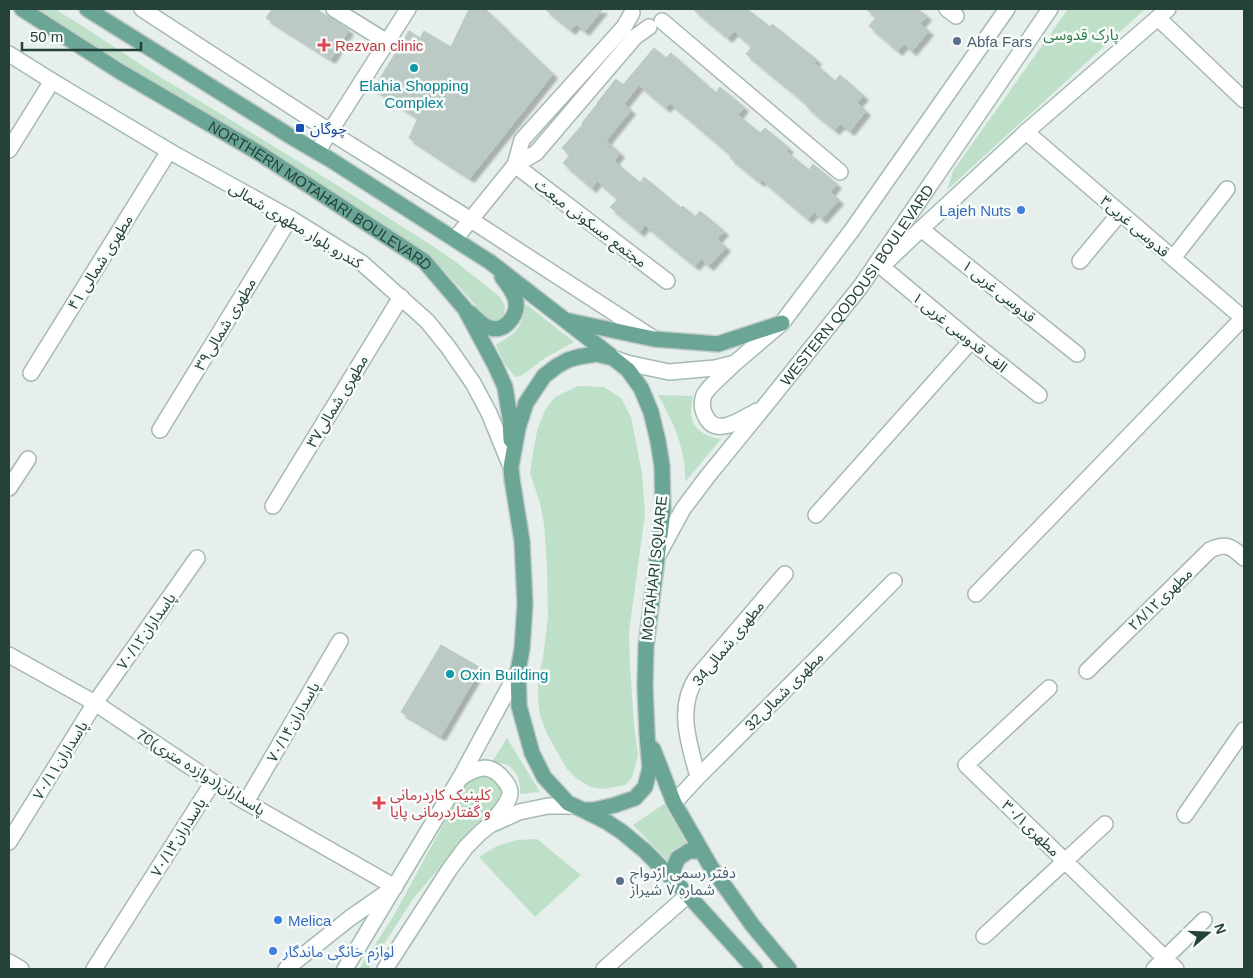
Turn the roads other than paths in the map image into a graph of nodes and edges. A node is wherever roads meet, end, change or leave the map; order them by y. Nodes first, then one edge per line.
1 (22, 9) edge
2 (87, 9) edge
3 (142, 9) edge
4 (334, 9) edge
5 (408, 9) edge
6 (1007, 9) edge
7 (1050, 9) edge
8 (632, 11) edge
9 (97, 13) edge
10 (1163, 13) edge
11 (659, 19) edge
12 (387, 42) junction
13 (9, 54) edge
14 (52, 81) junction
15 (565, 93) junction
16 (1244, 100) edge
17 (577, 104) junction
18 (330, 131) junction
19 (1026, 132) junction
20 (9, 150) edge
21 (169, 151) junction
22 (318, 152) junction
23 (515, 165) junction
24 (840, 172) dead end
25 (1227, 189) dead end
26 (1120, 213) junction
27 (290, 218) junction
28 (470, 220) junction
29 (921, 229) junction
30 (455, 239) junction
31 (1173, 258) junction
32 (1080, 261) dead end
33 (490, 262) junction
34 (882, 267) junction
35 (667, 281) dead end
36 (861, 286) junction
37 (401, 297) junction
38 (465, 309) junction
39 (1244, 318) edge
40 (566, 321) junction
41 (782, 323) junction
42 (654, 339) junction
43 (971, 341) junction
44 (1077, 354) dead end
45 (613, 358) junction
46 (735, 363) junction
47 (31, 372) dead end
48 (1040, 395) dead end
49 (764, 408) junction
50 (160, 430) dead end
51 (28, 459) dead end
52 (511, 467) junction
53 (9, 488) edge
54 (273, 506) dead end
55 (816, 515) dead end
56 (1242, 552) edge
57 (658, 555) junction
58 (197, 558) dead end
59 (785, 574) dead end
60 (894, 581) dead end
61 (976, 594) dead end
62 (340, 641) dead end
63 (9, 654) edge
64 (518, 671) junction
65 (1087, 671) dead end
66 (1049, 688) dead end
67 (95, 704) junction
68 (1244, 730) edge
69 (647, 734) junction
70 (698, 777) junction
71 (460, 778) junction
72 (213, 782) junction
73 (246, 802) junction
74 (674, 803) junction
75 (579, 808) junction
76 (1185, 815) dead end
77 (490, 824) junction
78 (1105, 824) dead end
79 (9, 842) edge
80 (701, 851) junction
81 (1064, 861) junction
82 (676, 883) junction
83 (395, 888) junction
84 (688, 895) junction
85 (1204, 920) dead end
86 (984, 936) dead end
87 (9, 962) edge
88 (1165, 966) edge
89 (752, 968) edge
90 (22, 969) edge
91 (94, 969) edge
92 (286, 969) edge
93 (345, 969) edge
94 (385, 969) edge
95 (604, 969) edge
96 (789, 969) edge

1 - 38 main road, NORTHERN MOTAHARI BOULEVARD
2 - 9 main road
3 - 18 street
4 - 12 street
5 - 12 street
6 - 41 street
7 - 36 street, WESTERN QODOUSI BOULEVARD
8 - 11 street
8 - 15 street
9 - 22 main road
10 - 16 street
10 - 19 street
11 - 17 street
11 - 24 street
12 - 18 street
13 - 14 street, کندرو بلوار مطهری شمالی
14 - 20 street
14 - 21 street, کندرو بلوار مطهری شمالی
15 - 17 street
15 - 23 street
17 - 23 street
18 - 22 street
18 - 28 street
19 - 26 street, قدوسی غربی۳
19 - 29 street
21 - 27 street, کندرو بلوار مطهری شمالی
21 - 47 street, ۴۱ مطهرى شمالى
22 - 30 main road
23 - 28 street
23 - 35 street, مجتمع مسکونی مبعث
25 - 31 street
26 - 31 street, قدوسی غربی۳
26 - 32 street
27 - 37 street, کندرو بلوار مطهری شمالی
27 - 50 street, مطهرى شمالى۳۹
28 - 30 street
28 - 42 street
29 - 34 street
29 - 44 street, ۱ قدوسی غربی
30 - 33 main road
31 - 39 street, قدوسی غربی۳
33 - 38 main road
33 - 40 main road
34 - 36 street
34 - 43 street, ۱ الف قدوسی غربی
36 - 49 street, WESTERN QODOUSI BOULEVARD
37 - 52 street, کندرو بلوار مطهری شمالی
37 - 54 street, مطهرى شمالى۳۷
38 - 52 main road, NORTHERN MOTAHARI BOULEVARD
39 - 61 street
40 - 42 main road
40 - 45 main road
41 - 42 main road
41 - 46 street
43 - 48 street, ۱ الف قدوسی غربی
43 - 55 street
45 - 46 street
45 - 52 main road
45 - 57 main road, MOTAHARI SQUARE
46 - 49 street
49 - 57 street, WESTERN QODOUSI BOULEVARD
51 - 53 street
52 - 64 main road
56 - 65 street, مطهری۲۸/۱۲
57 - 69 main road, MOTAHARI SQUARE
58 - 67 street, پاسداران۷۰/۱۲
59 - 70 street, 34مطهرى شمالى
60 - 70 street, 32مطهرى شمالى
62 - 73 street, پاسداران۷۰/۱۴
63 - 67 street, 70پاسداران(دوازده متری)
64 - 71 street
64 - 75 main road
66 - 81 street, مطهری۳۰/۱
67 - 72 street, 70پاسداران(دوازده متری)
67 - 79 street, پاسداران۷۰/۱۱
68 - 76 street
69 - 74 main road
69 - 75 main road, MOTAHARI SQUARE
70 - 74 street, 32مطهرى شمالى
71 - 77 street
71 - 83 street
72 - 73 street, 70پاسداران(دوازده متری)
72 - 91 street, پاسداران۷۰/۱۳
73 - 83 street, 70پاسداران(دوازده متری)
74 - 80 main road
75 - 77 street
75 - 82 main road
77 - 94 street
78 - 81 street
80 - 82 main road
80 - 96 main road
81 - 86 street
81 - 88 street, مطهری۳۰/۱
82 - 84 main road
83 - 92 street
83 - 93 street
84 - 89 main road
84 - 95 street
85 - 88 street
87 - 90 street

